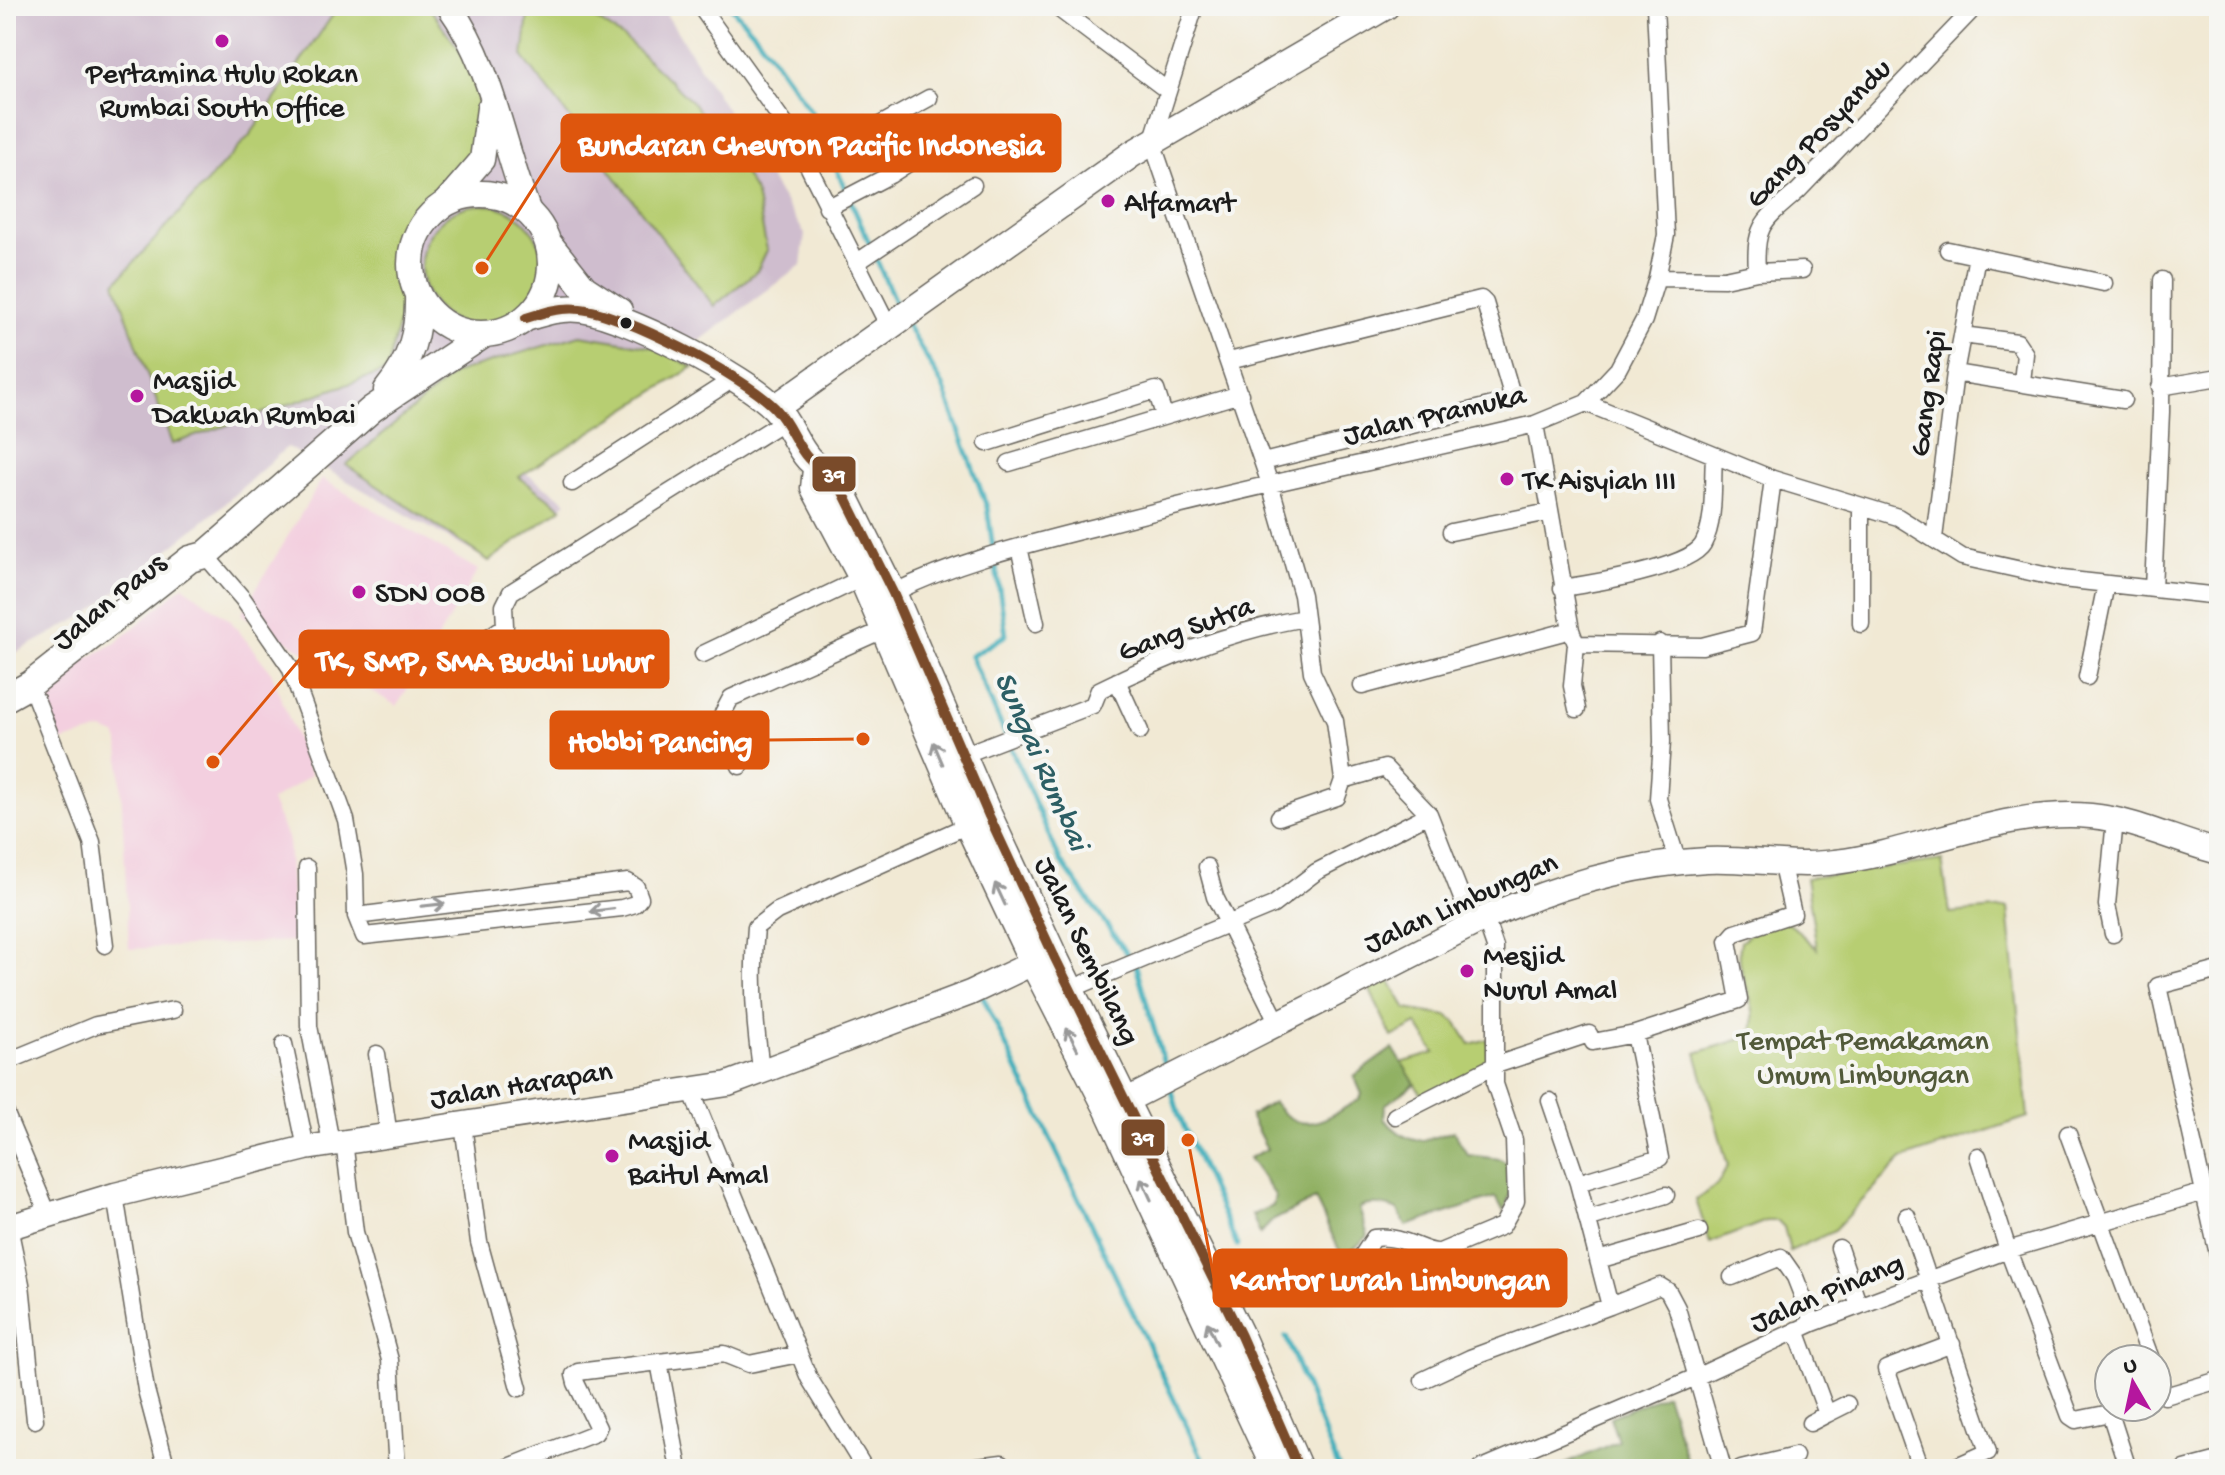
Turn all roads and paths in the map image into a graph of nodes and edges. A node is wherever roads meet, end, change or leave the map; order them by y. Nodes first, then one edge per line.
1 (449, 6) edge
2 (1055, 6) edge
3 (1195, 6) edge
4 (1386, 6) edge
5 (1655, 6) edge
6 (1976, 6) edge
7 (706, 8) edge
8 (490, 87) junction
9 (1168, 91) junction
10 (929, 98) dead end
11 (944, 140) dead end
12 (1152, 142) junction
13 (807, 165) junction
14 (973, 185) dead end
15 (841, 200) junction
16 (442, 206) junction
17 (529, 212) junction
18 (550, 245) junction
19 (1948, 250) dead end
20 (867, 255) junction
21 (1977, 256) junction
22 (1802, 270) dead end
23 (1757, 272) junction
24 (1657, 278) junction
25 (2162, 280) dead end
26 (2104, 283) dead end
27 (418, 295) junction
28 (526, 318) junction
29 (889, 327) junction
30 (485, 334) junction
31 (1962, 335) junction
32 (658, 338) junction
33 (1229, 361) junction
34 (1955, 373) junction
35 (2219, 377) edge
36 (733, 379) junction
37 (2022, 382) junction
38 (2160, 387) junction
39 (1240, 394) junction
40 (2123, 400) dead end
41 (1586, 403) junction
42 (372, 409) junction
43 (779, 414) junction
44 (1164, 415) junction
45 (1535, 424) junction
46 (987, 443) dead end
47 (1714, 457) junction
48 (1263, 462) junction
49 (1009, 463) dead end
50 (821, 477) junction
51 (1773, 479) junction
52 (572, 483) dead end
53 (1270, 484) junction
54 (1861, 507) junction
55 (1549, 512) junction
56 (1451, 532) dead end
57 (1934, 538) junction
58 (1019, 547) junction
59 (208, 552) junction
60 (862, 578) junction
61 (2106, 584) junction
62 (1562, 588) junction
63 (2153, 589) junction
64 (893, 593) junction
65 (2219, 596) edge
66 (1304, 618) junction
67 (1036, 623) dead end
68 (1861, 624) dead end
69 (885, 629) junction
70 (1574, 637) junction
71 (1660, 643) junction
72 (703, 654) dead end
73 (445, 667) dead end
74 (2087, 677) dead end
75 (1117, 681) junction
76 (1362, 686) dead end
77 (6, 698) edge
78 (36, 699) junction
79 (1577, 709) dead end
80 (6, 713) edge
81 (1140, 731) dead end
82 (963, 755) junction
83 (740, 766) dead end
84 (1343, 780) junction
85 (1429, 814) junction
86 (1279, 817) dead end
87 (2115, 819) junction
88 (968, 825) junction
89 (2219, 852) edge
90 (1781, 862) junction
91 (1678, 863) junction
92 (1207, 867) dead end
93 (307, 868) dead end
94 (509, 897) junction
95 (356, 916) junction
96 (1479, 921) junction
97 (512, 922) junction
98 (1229, 924) junction
99 (2113, 934) dead end
100 (105, 945) dead end
101 (1033, 963) junction
102 (2219, 970) edge
103 (1071, 989) junction
104 (173, 1010) dead end
105 (1278, 1023) junction
106 (1635, 1034) junction
107 (284, 1044) dead end
108 (377, 1054) dead end
109 (6, 1062) edge
110 (1496, 1065) junction
111 (762, 1074) junction
112 (691, 1090) junction
113 (1127, 1100) junction
114 (1550, 1101) dead end
115 (6, 1114) edge
116 (1395, 1116) dead end
117 (463, 1125) junction
118 (2068, 1134) dead end
119 (389, 1136) junction
120 (338, 1142) junction
121 (306, 1148) junction
122 (1978, 1156) dead end
123 (1578, 1183) junction
124 (2204, 1192) junction
125 (115, 1195) junction
126 (1666, 1195) dead end
127 (45, 1207) junction
128 (1907, 1216) dead end
129 (1587, 1219) junction
130 (2100, 1223) junction
131 (8, 1228) edge
132 (1699, 1231) dead end
133 (1839, 1248) dead end
134 (2008, 1250) junction
135 (2219, 1259) edge
136 (1598, 1260) junction
137 (1732, 1277) dead end
138 (1930, 1279) junction
139 (1364, 1283) dead end
140 (1610, 1306) junction
141 (1859, 1306) junction
142 (1813, 1323) junction
143 (1796, 1330) junction
144 (2145, 1343) edge
145 (1952, 1344) junction
146 (799, 1354) junction
147 (659, 1362) junction
148 (1696, 1377) junction
149 (1423, 1380) dead end
150 (2219, 1380) edge
151 (519, 1388) dead end
152 (2173, 1394) edge
153 (1847, 1404) dead end
154 (1827, 1414) junction
155 (35, 1420) dead end
156 (1810, 1423) dead end
157 (1795, 1456) dead end
158 (2219, 1460) edge
159 (1002, 1463) dead end
160 (514, 1467) edge
161 (167, 1469) edge
162 (397, 1469) edge
163 (679, 1469) edge
164 (865, 1469) edge
165 (954, 1469) edge
166 (1280, 1469) edge
167 (1480, 1469) edge
168 (1723, 1469) edge
169 (1741, 1469) edge
170 (1921, 1469) edge
171 (1950, 1469) edge
172 (2128, 1469) edge
173 (2185, 1469) edge

1 - 8 street
2 - 9 street
3 - 9 street
4 - 12 main road
5 - 24 street, Jalan Pramuka
6 - 23 street, Gang Posyandu
7 - 13 street
8 - 16 street
8 - 17 street
9 - 12 street
10 - 13 street
11 - 15 street
12 - 29 main road
12 - 33 street
13 - 15 street
14 - 20 street
15 - 20 street
16 - 17 main road
16 - 27 main road
17 - 18 main road
18 - 28 main road
18 - 32 main road, Jalan Sembilang
19 - 21 street
20 - 29 street
21 - 26 street
21 - 31 street, Gang Rapi
22 - 23 street
23 - 24 street
24 - 41 street, Jalan Pramuka
25 - 38 street
27 - 30 main road
27 - 42 main road, Jalan Paus
28 - 30 main road
28 - 32 main road, Jalan Sembilang
29 - 43 main road
30 - 42 main road, Jalan Paus
31 - 34 street, Gang Rapi
31 - 37 street
32 - 36 main road, Jalan Sembilang
33 - 39 street
33 - 48 street
34 - 37 street
34 - 57 street, Gang Rapi
35 - 38 street
36 - 43 main road, Jalan Sembilang
36 - 52 street
37 - 40 street
38 - 63 street
39 - 44 street
39 - 48 street
41 - 45 street, Jalan Pramuka
41 - 47 street
42 - 59 main road, Jalan Paus
43 - 50 main road, Jalan Sembilang
43 - 73 street
44 - 46 street
44 - 49 street
45 - 53 street, Jalan Pramuka
45 - 55 street
47 - 51 street
47 - 62 street
48 - 53 street
50 - 60 main road, Jalan Sembilang
50 - 64 main road, Jalan Sembilang
51 - 54 street
51 - 71 street
53 - 58 street, Jalan Pramuka
53 - 66 street
54 - 57 street
54 - 68 street
55 - 56 street
55 - 62 street
57 - 61 street
58 - 64 street, Jalan Pramuka
58 - 67 street
59 - 77 main road, Jalan Paus
59 - 78 main road, Jalan Paus
59 - 95 street
60 - 69 main road, Jalan Sembilang
60 - 72 street
61 - 63 street
61 - 74 street
62 - 70 street
63 - 65 street
64 - 82 main road, Jalan Sembilang
66 - 75 street, Gang Sutra
66 - 84 street
69 - 83 street
88 -> 69 main road, Jalan Sembilang
70 - 71 street
70 - 76 street
70 - 79 street
71 - 91 street
75 - 81 street
75 - 82 street, Gang Sutra
78 - 80 main road, Jalan Paus
78 - 100 street
82 - 103 main road, Jalan Sembilang
84 - 85 street
84 - 86 street
85 - 96 street
85 - 98 street
87 - 89 street, Jalan Limbungan
87 - 90 street, Jalan Limbungan
87 - 99 street
101 -> 88 main road, Jalan Sembilang
88 - 111 street
90 - 91 street, Jalan Limbungan
90 - 106 street
91 - 96 street, Jalan Limbungan
92 - 98 street
93 - 120 street
95 -> 94 street
94 - 97 street
94 -> 97 street
95 - 97 street
96 - 105 street, Jalan Limbungan
96 - 110 street
98 - 103 street
98 - 105 street
101 - 111 street, Jalan Harapan
166 -> 101 main road, Jalan Sembilang
102 - 124 street
103 - 113 main road, Jalan Sembilang
104 - 109 street
105 - 113 street, Jalan Limbungan
106 - 110 street
106 - 123 street
107 - 121 street
108 - 119 street
110 - 116 street
110 - 139 street
111 - 112 street, Jalan Harapan
112 - 117 street, Jalan Harapan
112 - 146 street
113 - 166 main road, Jalan Sembilang
114 - 123 street
115 - 127 street
117 - 119 street, Jalan Harapan
117 - 151 street
118 - 130 street
119 - 120 street, Jalan Harapan
120 - 121 street, Jalan Harapan
120 - 162 street
121 - 125 street, Jalan Harapan
122 - 134 street
123 - 129 street
124 - 130 street, Jalan Pinang
124 - 135 street
125 - 127 street, Jalan Harapan
125 - 161 street
126 - 129 street
127 - 131 street, Jalan Harapan
128 - 138 street
129 - 136 street
130 - 134 street, Jalan Pinang
130 - 144 street
131 - 155 street
132 - 136 street
133 - 141 street
134 - 138 street, Jalan Pinang
134 - 172 street
136 - 140 street
137 - 142 street
138 - 141 street, Jalan Pinang
138 - 145 street
140 - 148 street
140 - 149 street
141 - 142 street, Jalan Pinang
142 - 143 street, Jalan Pinang
143 - 148 street, Jalan Pinang
143 - 154 street
145 - 170 street
145 - 171 street
146 - 147 street
146 - 164 street
147 - 160 street
147 - 163 street
148 - 167 street, Jalan Pinang
148 - 168 street
150 - 152 street
153 - 154 street
154 - 156 street
157 - 169 street
158 - 173 street
159 - 165 street

